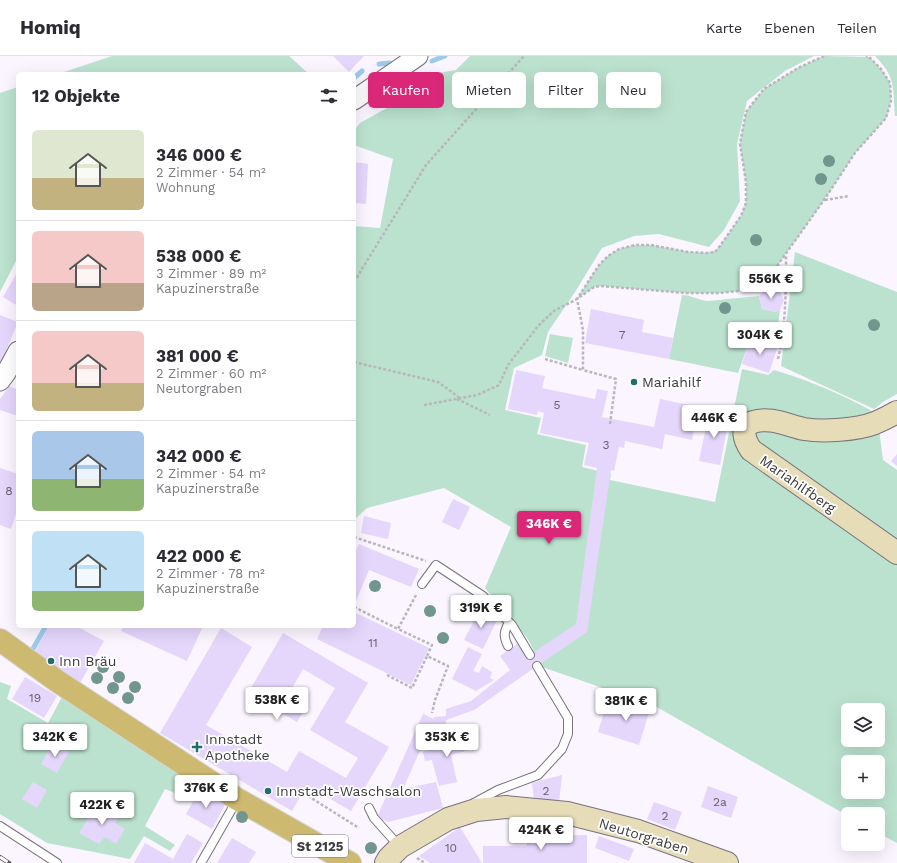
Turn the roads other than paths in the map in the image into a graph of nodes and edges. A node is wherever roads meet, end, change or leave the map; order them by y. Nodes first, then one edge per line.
1 (418, 56) edge
2 (356, 99) edge
3 (16, 355) edge
4 (0, 381) edge
5 (897, 412) edge
6 (897, 553) edge
7 (422, 584) road end
8 (509, 622) junction
9 (0, 640) edge
10 (508, 646) dead end
11 (530, 655) dead end
12 (537, 666) dead end
13 (237, 799) junction
14 (369, 808) dead end
15 (448, 819) junction
16 (0, 826) edge
17 (400, 847) junction
18 (57, 863) edge
19 (201, 863) edge
20 (350, 863) edge
21 (386, 863) edge
22 (727, 863) edge

1 - 2 street
3 - 4 street
5 - 6 main road, Mariahilfberg
7 - 8 lane
8 - 10 lane
8 - 11 lane
9 - 13 main road, St 2125
12 - 15 lane
13 - 19 lane
13 - 20 main road, St 2125
14 - 17 lane
15 - 17 main road, Neutorgraben
15 - 22 main road, Neutorgraben
16 - 18 lane
17 - 21 main road, Neutorgraben

